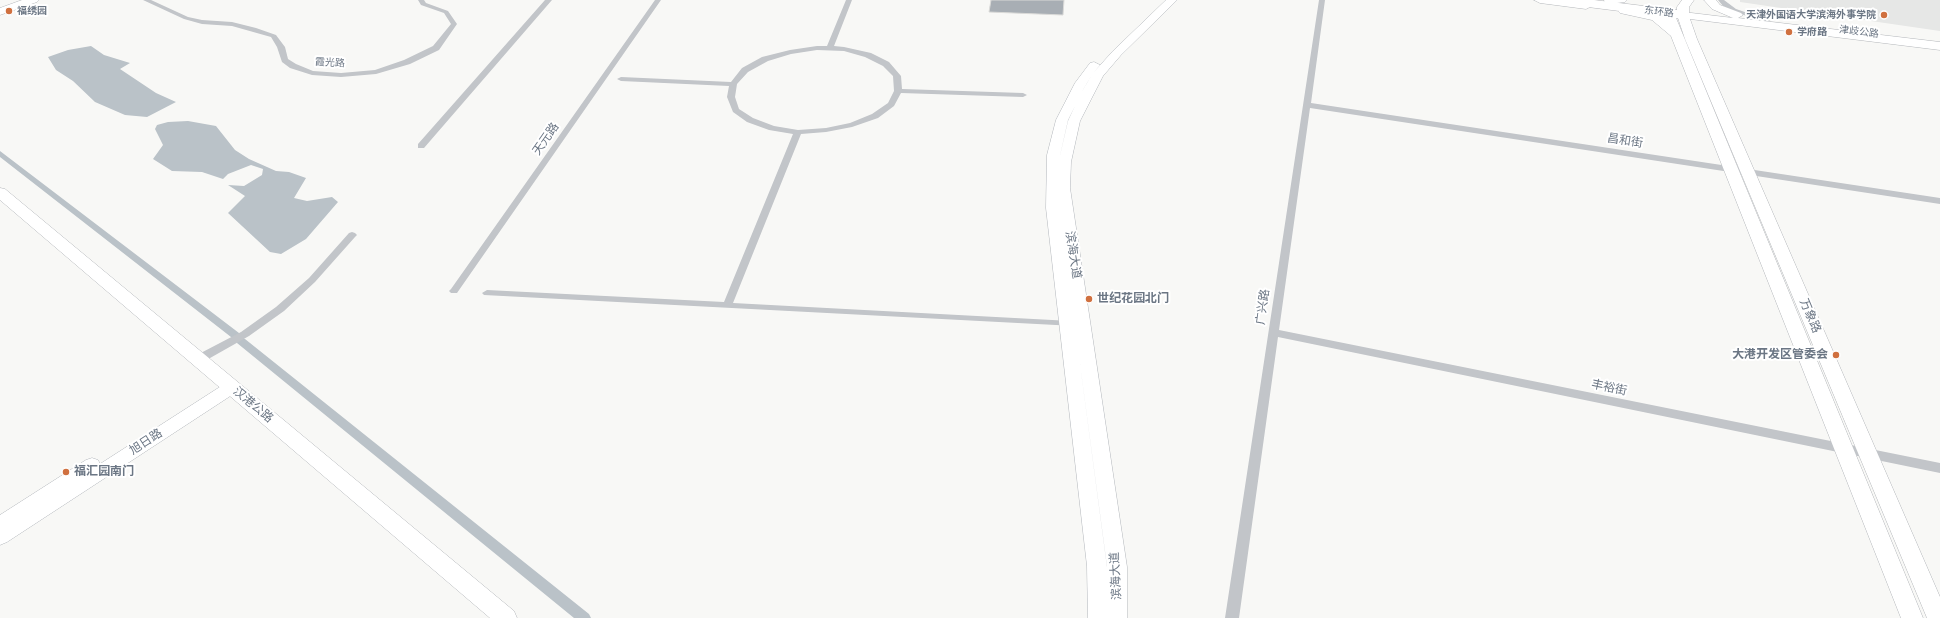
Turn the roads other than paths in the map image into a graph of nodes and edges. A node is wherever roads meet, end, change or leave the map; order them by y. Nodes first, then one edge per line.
1 (20, 0) edge
2 (33, 0) edge
3 (146, 0) edge
4 (421, 0) edge
5 (550, 0) edge
6 (658, 0) edge
7 (849, 0) edge
8 (1161, 0) edge
9 (1172, 0) edge
10 (1322, 0) edge
11 (1540, 0) edge
12 (1564, 0) edge
13 (1610, 0) edge
14 (1710, 0) edge
15 (1721, 0) edge
16 (0, 7) edge
17 (1675, 8) edge
18 (0, 12) edge
19 (1769, 23) junction
20 (1684, 38) junction
21 (1940, 42) edge
22 (1940, 46) edge
23 (829, 49) junction
24 (621, 79) dead end
25 (734, 84) junction
26 (898, 91) junction
27 (1023, 95) dead end
28 (1306, 105) junction
29 (798, 132) junction
30 (421, 146) dead end
31 (1732, 170) junction
32 (1749, 172) junction
33 (0, 192) edge
34 (0, 201) edge
35 (1940, 201) edge
36 (352, 234) dead end
37 (454, 291) dead end
38 (488, 292) dead end
39 (727, 306) junction
40 (1068, 324) junction
41 (1084, 324) junction
42 (1273, 332) junction
43 (199, 359) junction
44 (224, 387) junction
45 (1843, 449) junction
46 (1868, 454) junction
47 (1940, 468) edge
48 (0, 524) edge
49 (0, 537) edge
50 (492, 618) edge
51 (506, 618) edge
52 (1098, 618) edge
53 (1117, 618) edge
54 (1232, 618) edge
55 (1912, 618) edge
56 (1938, 618) edge

1 - 16 main road
2 - 18 main road
3 - 4 street, 霞光路
5 - 30 street
6 - 37 street, 天元路
7 - 23 street
8 - 40 main road, 滨海大道
9 - 41 main road, 滨海大道
10 - 28 street, 广兴路
11 - 20 main road
12 - 17 highway, 东环路
13 - 17 highway, 东环路
14 - 19 main road
15 - 19 street
17 - 19 main road, 津歧公路
17 - 20 main road, 万象路
19 - 20 main road
19 - 21 main road, 津歧公路
19 - 22 main road, 津歧公路
20 - 31 main road, 万象路
20 - 32 main road, 万象路
23 - 25 street
23 - 26 street
24 - 25 street
25 - 29 street
26 - 27 street
26 - 29 street
28 - 31 street, 昌和街
28 - 42 street, 广兴路
29 - 39 street
31 - 32 street, 昌和街
31 - 45 main road, 万象路
32 - 35 street, 昌和街
32 - 46 main road, 万象路
33 - 43 main road, 汉港公路
34 - 44 main road, 汉港公路
36 - 43 street
38 - 39 street
39 - 40 street
40 - 41 street
40 - 52 main road, 滨海大道
41 - 53 main road, 滨海大道
42 - 45 street, 丰裕街
42 - 54 street, 广兴路
43 - 44 main road, 汉港公路
44 - 48 main road, 旭日路
44 - 49 main road, 旭日路
44 - 50 main road, 汉港公路
44 - 51 main road, 汉港公路
45 - 46 street, 丰裕街
45 - 55 main road, 万象路
46 - 47 street, 丰裕街
46 - 56 main road, 万象路

